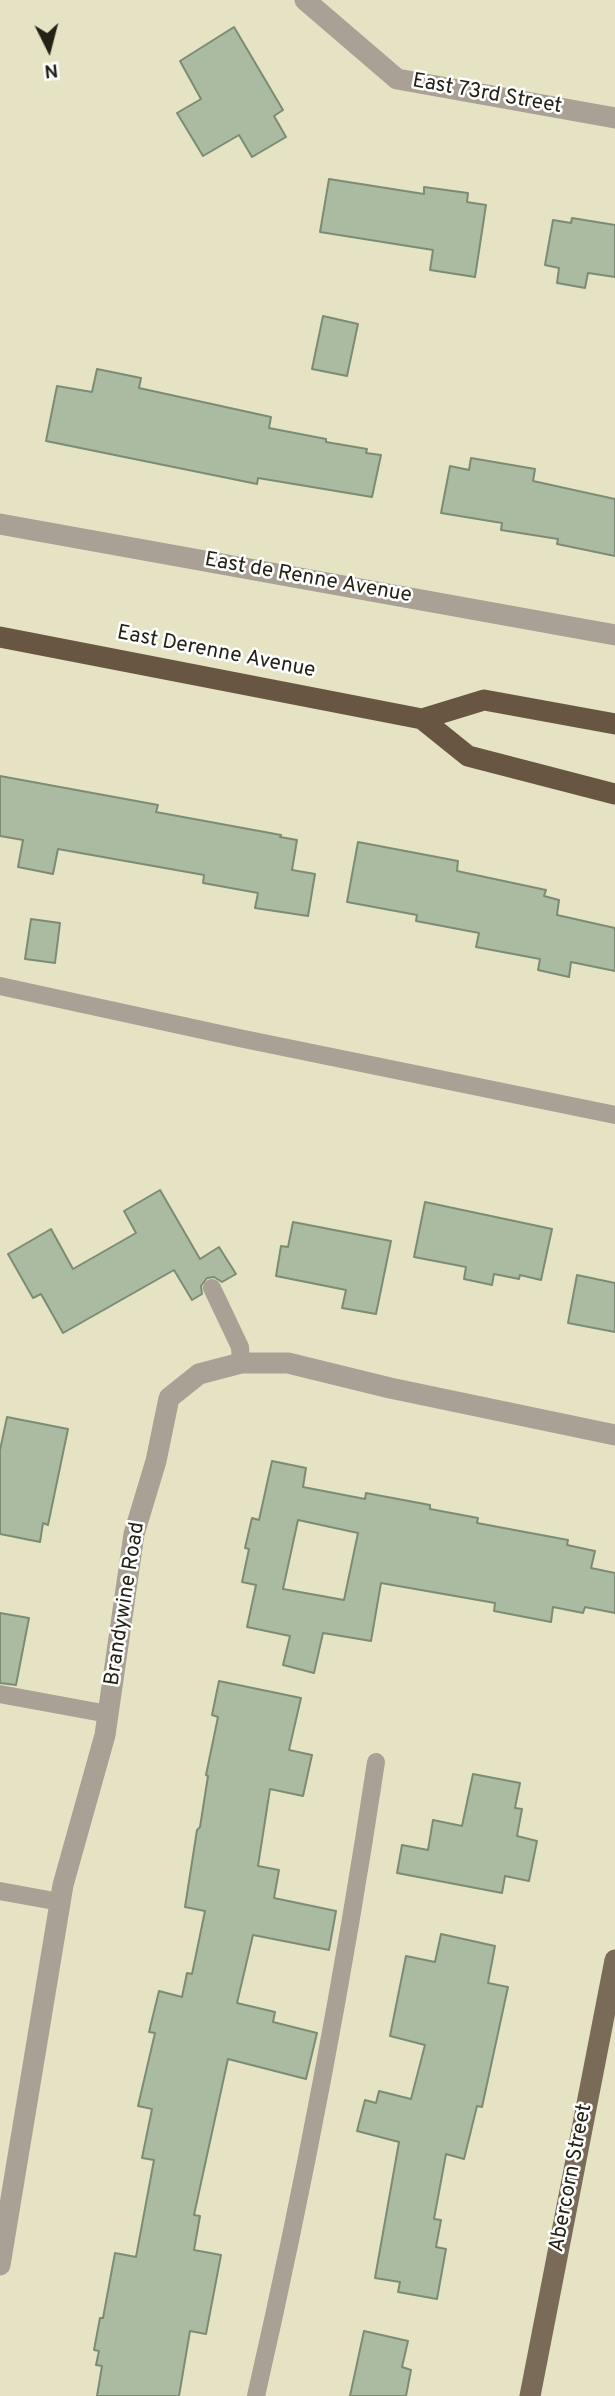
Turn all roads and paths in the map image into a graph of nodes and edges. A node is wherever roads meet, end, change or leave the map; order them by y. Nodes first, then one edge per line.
1 (305, 0) edge
2 (615, 118) edge
3 (0, 524) edge
4 (615, 635) edge
5 (0, 637) edge
6 (422, 719) junction
7 (615, 724) edge
8 (615, 794) edge
9 (0, 986) edge
10 (615, 1115) edge
11 (212, 1288) dead end
12 (241, 1363) junction
13 (615, 1435) edge
14 (0, 1694) edge
15 (108, 1714) junction
16 (376, 1762) dead end
17 (0, 1891) edge
18 (60, 1902) junction
19 (615, 1960) edge
20 (0, 2265) edge
21 (256, 2396) edge
22 (530, 2396) edge

1 - 2 street, East 73rd Street
3 - 4 street, East de Renne Avenue
5 - 6 highway, East Derenne Avenue
6 - 7 highway, East Derenne Avenue
6 - 8 highway, East Derenne Avenue
9 - 10 lane
11 - 12 lane
12 - 13 street, Brandywine Road
12 - 15 street, Brandywine Road
14 - 15 lane
15 - 18 street, Brandywine Road
16 - 21 lane
17 - 18 lane
18 - 20 street, Brandywine Road
19 - 22 main road, Abercorn Street

